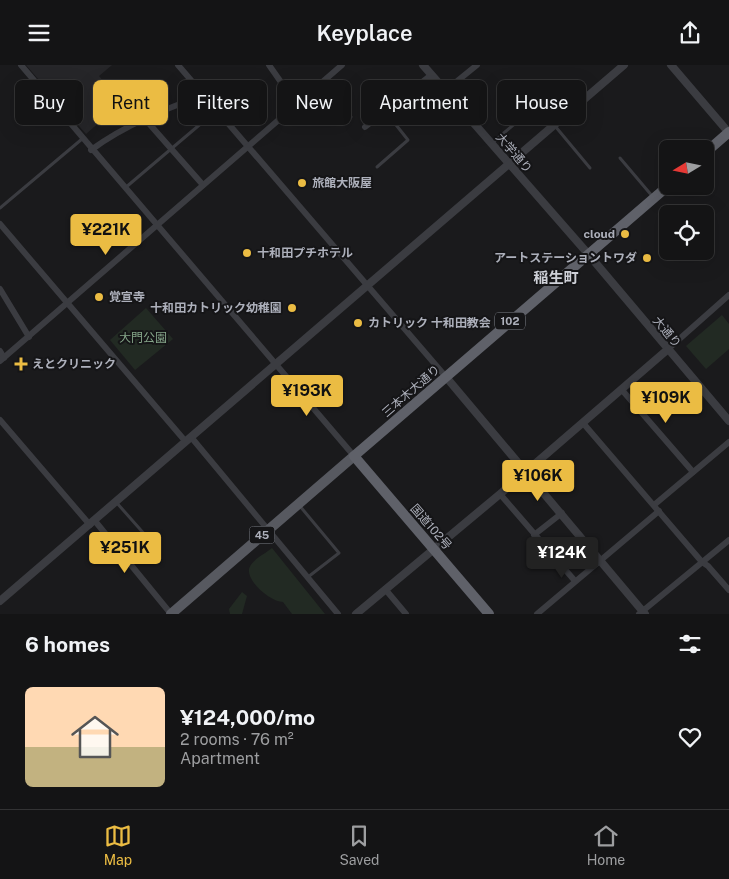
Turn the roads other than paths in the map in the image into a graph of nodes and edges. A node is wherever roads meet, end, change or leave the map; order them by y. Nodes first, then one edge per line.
1 (20, 65) edge
2 (178, 65) edge
3 (269, 65) edge
4 (342, 65) edge
5 (477, 65) edge
6 (624, 65) edge
7 (670, 65) edge
8 (425, 66) edge
9 (431, 75) junction
10 (191, 80) edge
11 (278, 80) edge
12 (325, 80) edge
13 (425, 80) edge
14 (435, 80) edge
15 (459, 80) edge
16 (586, 98) edge
17 (277, 122) edge
18 (133, 125) edge
19 (150, 125) edge
20 (200, 125) edge
21 (229, 125) edge
22 (368, 125) edge
23 (396, 125) edge
24 (475, 125) edge
25 (513, 125) edge
26 (554, 125) joint
27 (365, 127) dead end
28 (729, 133) edge
29 (82, 139) junction
30 (491, 143) junction
31 (714, 146) edge
32 (249, 147) junction
33 (171, 149) junction
34 (92, 150) junction
35 (620, 158) dead end
36 (509, 164) junction
37 (377, 167) dead end
38 (590, 168) dead end
39 (203, 185) junction
40 (125, 189) junction
41 (659, 194) edge
42 (654, 198) junction
43 (0, 207) edge
44 (0, 224) edge
45 (157, 226) junction
46 (589, 255) junction
47 (368, 287) junction
48 (0, 289) edge
49 (729, 295) edge
50 (68, 303) junction
51 (29, 337) junction
52 (667, 350) junction
53 (0, 351) edge
54 (2, 360) edge
55 (276, 365) junction
56 (446, 377) junction
57 (622, 390) junction
58 (0, 420) edge
59 (729, 421) edge
60 (583, 423) junction
61 (189, 440) junction
62 (729, 442) edge
63 (354, 457) junction
64 (526, 471) junction
65 (693, 472) junction
66 (500, 494) junction
67 (116, 502) junction
68 (298, 504) junction
69 (654, 505) junction
70 (659, 511) junction
71 (562, 513) junction
72 (92, 523) junction
73 (268, 529) junction
74 (534, 535) junction
75 (729, 540) edge
76 (154, 545) dead end
77 (434, 550) junction
78 (600, 560) junction
79 (702, 562) junction
80 (308, 578) junction
81 (575, 581) junction
82 (385, 589) junction
83 (729, 590) edge
84 (0, 601) edge
85 (642, 613) edge
86 (171, 614) edge
87 (338, 614) edge
88 (356, 614) edge
89 (406, 614) edge
90 (489, 614) edge
91 (537, 614) edge

1 - 29 street
2 - 10 street
3 - 11 street
4 - 12 street
5 - 15 street
6 - 16 street
7 - 28 street
8 - 9 street, 大学通り
9 - 13 street
9 - 14 street, 大学通り
17 - 32 street
18 - 34 street
19 - 33 street
20 - 33 lane
21 - 32 street
22 - 27 street
23 - 37 lane
24 - 30 street, 大学通り
25 - 30 lane
26 - 36 street
26 - 38 lane
28 - 31 highway
29 - 34 street
29 - 43 lane
30 - 36 street, 大学通り
32 - 39 street
32 - 47 street
33 - 39 street
33 - 40 lane
34 - 40 street
35 - 42 lane
36 - 46 street, 大学通り
36 - 47 street
39 - 45 street
40 - 45 street
41 - 42 highway, 三本木大通り / 102
42 - 46 highway, 三本木大通り / 102
44 - 50 street
45 - 50 street
45 - 55 street
46 - 52 street, 大通り
46 - 56 highway, 三本木大通り / 102
47 - 55 street
47 - 56 street
48 - 51 street
49 - 52 street
50 - 51 street
50 - 61 street
51 - 54 street
52 - 57 street
52 - 59 street, 大通り
53 - 54 street
55 - 61 street
55 - 63 street
56 - 63 highway, 三本木大通り / 102
56 - 64 street
57 - 60 street
57 - 65 street
58 - 72 street
60 - 64 street
60 - 69 street
61 - 67 street
61 - 73 street
62 - 65 street
63 - 68 main road, 三本木大通り / 45
63 - 77 highway, 国道102号
64 - 66 street
64 - 71 street
65 - 69 street
66 - 74 street
66 - 77 street
67 - 72 street
67 - 76 lane
68 - 73 main road, 三本木大通り / 45
68 - 80 lane
69 - 70 street
70 - 78 street
70 - 79 street
71 - 74 street
71 - 78 street
72 - 84 street
72 - 86 street
73 - 80 street
73 - 86 main road, 三本木大通り / 45
74 - 81 street
75 - 79 street
77 - 82 street
77 - 90 highway, 国道102号
78 - 81 street
78 - 85 street
79 - 83 street
79 - 85 street
80 - 87 street
81 - 91 street
82 - 88 street
82 - 89 street

